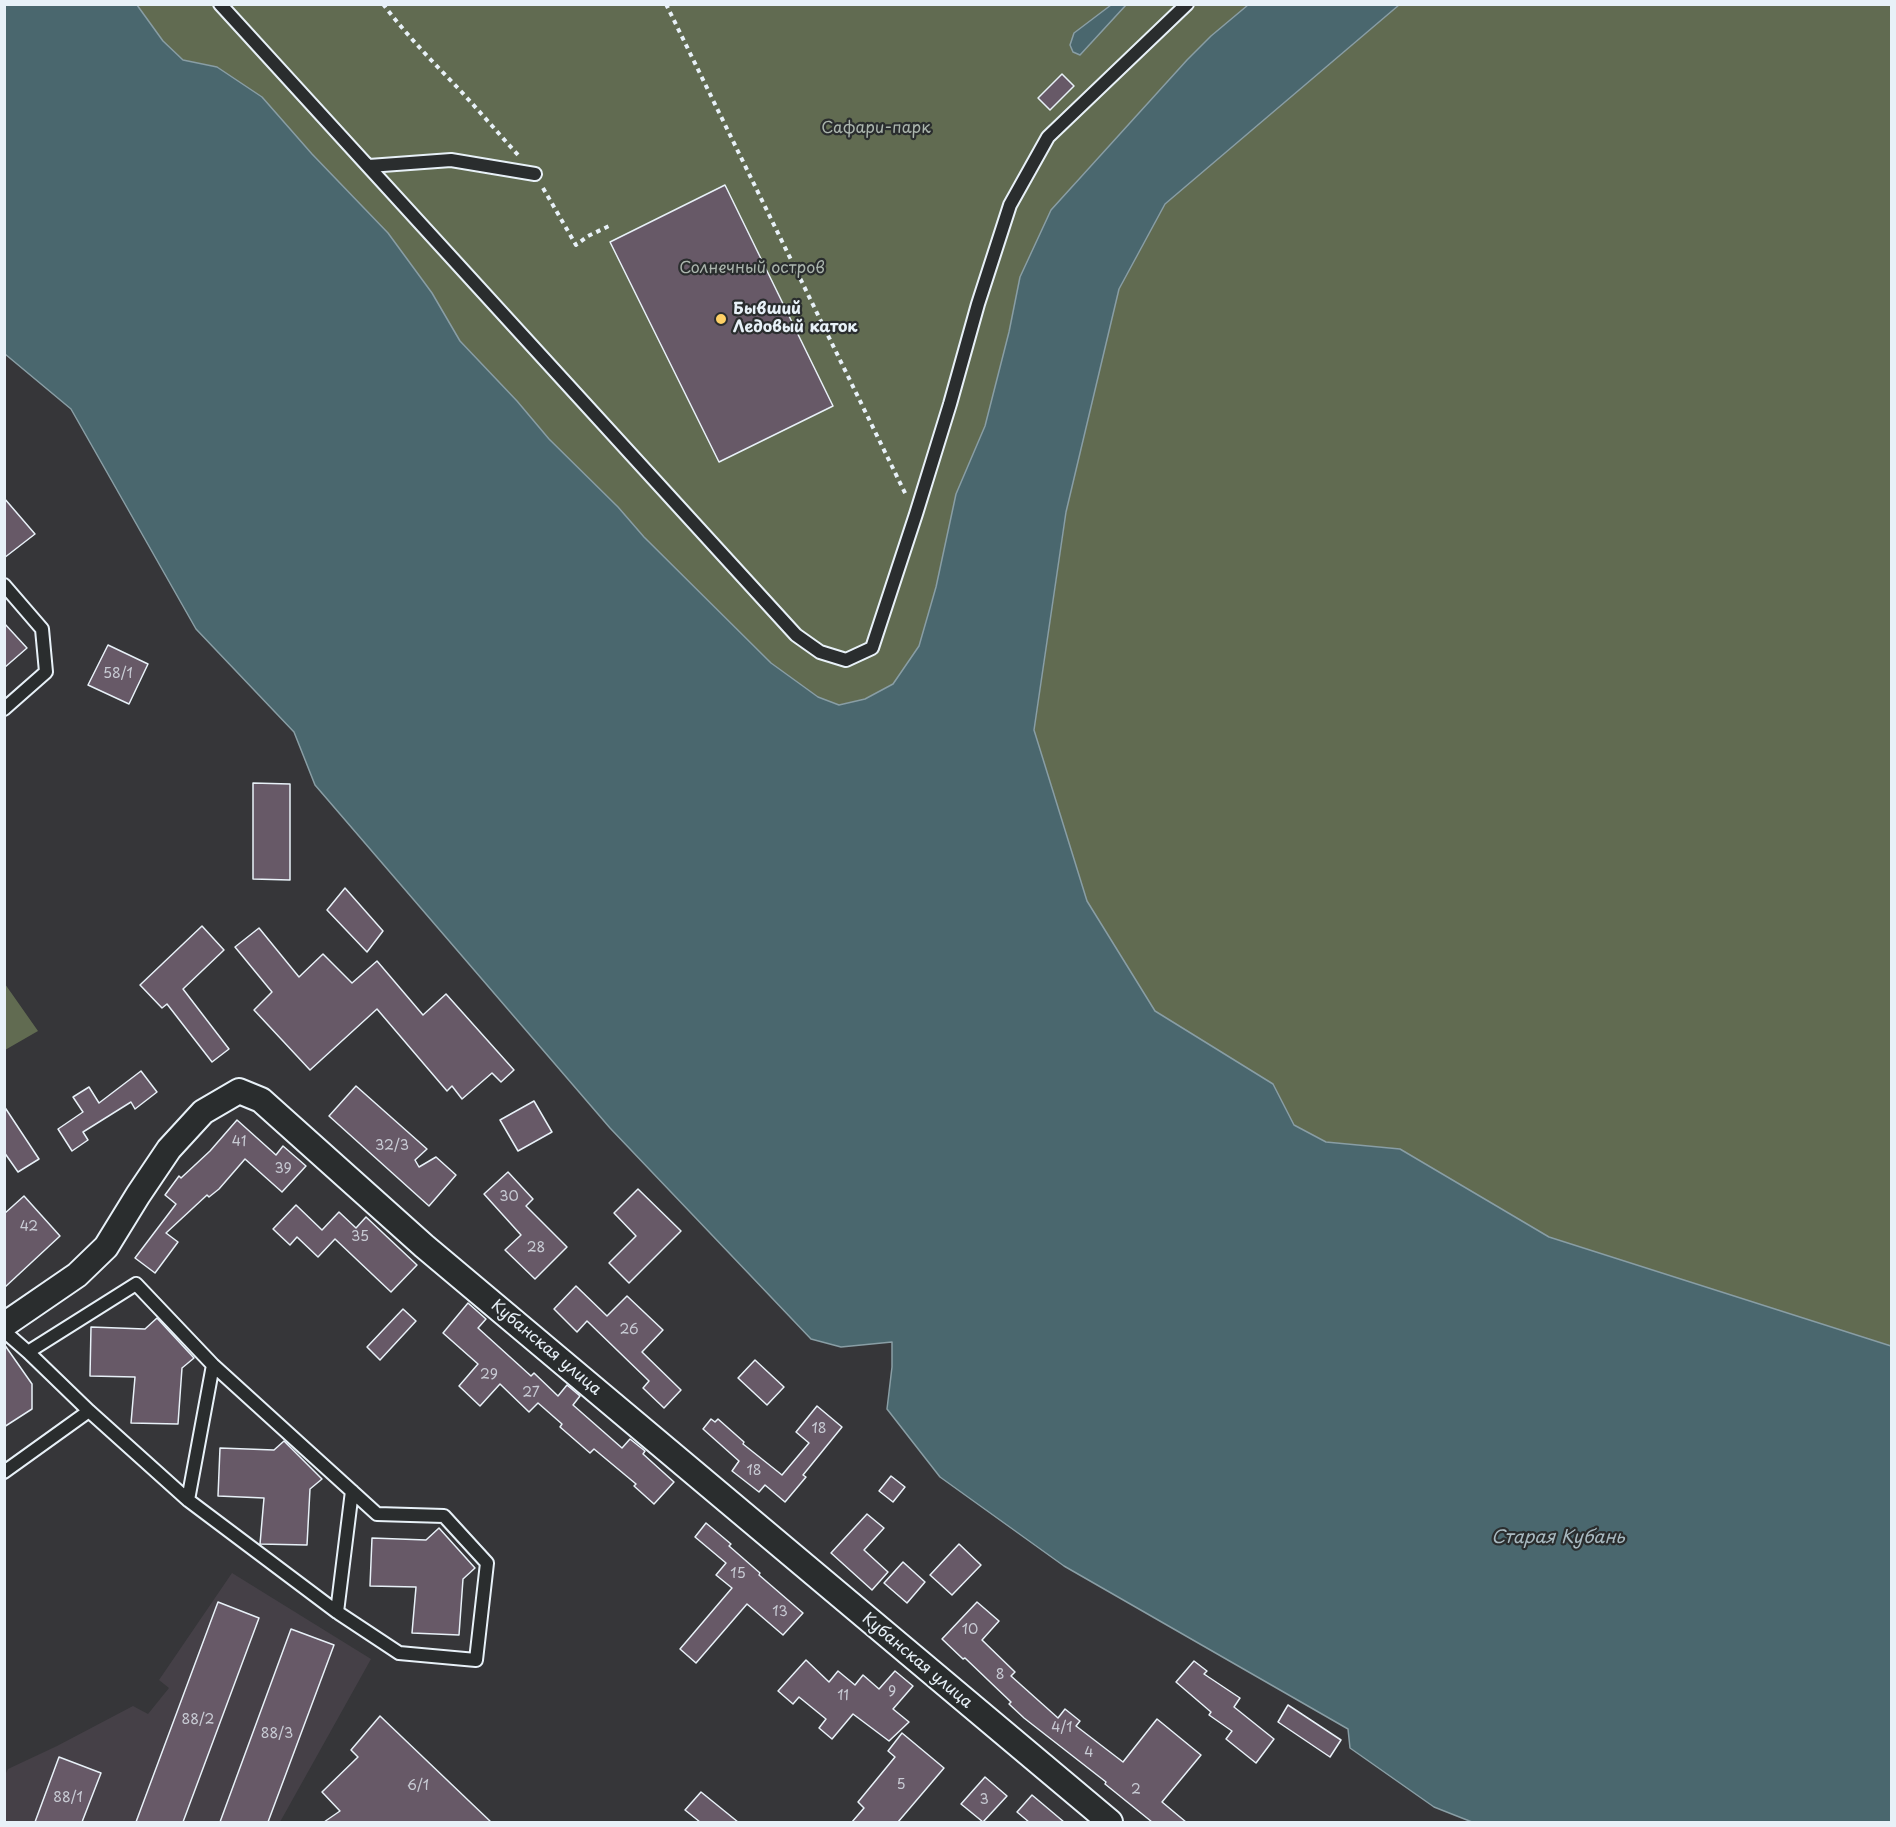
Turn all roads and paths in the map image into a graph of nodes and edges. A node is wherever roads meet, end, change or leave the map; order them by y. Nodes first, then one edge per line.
1 (220, 4) edge
2 (383, 4) edge
3 (666, 4) edge
4 (1187, 4) edge
5 (369, 166) junction
6 (535, 174) junction
7 (609, 226) dead end
8 (916, 514) junction
9 (4, 585) edge
10 (4, 709) edge
11 (4, 1325) edge
12 (4, 1331) edge
13 (28, 1352) junction
14 (213, 1365) junction
15 (89, 1411) junction
16 (4, 1472) edge
17 (352, 1491) junction
18 (188, 1500) junction
19 (337, 1612) junction
20 (1110, 1822) edge

1 - 5 lane
2 - 6 path
3 - 8 path
4 - 8 lane
5 - 6 lane
5 - 8 lane
6 - 7 path
9 - 10 lane
11 - 20 street, Кубанская улица
12 - 13 lane
13 - 14 lane
13 - 15 lane
14 - 17 lane
14 - 18 lane
15 - 16 lane
15 - 18 lane
17 - 19 lane
17 - 19 lane
18 - 19 lane

